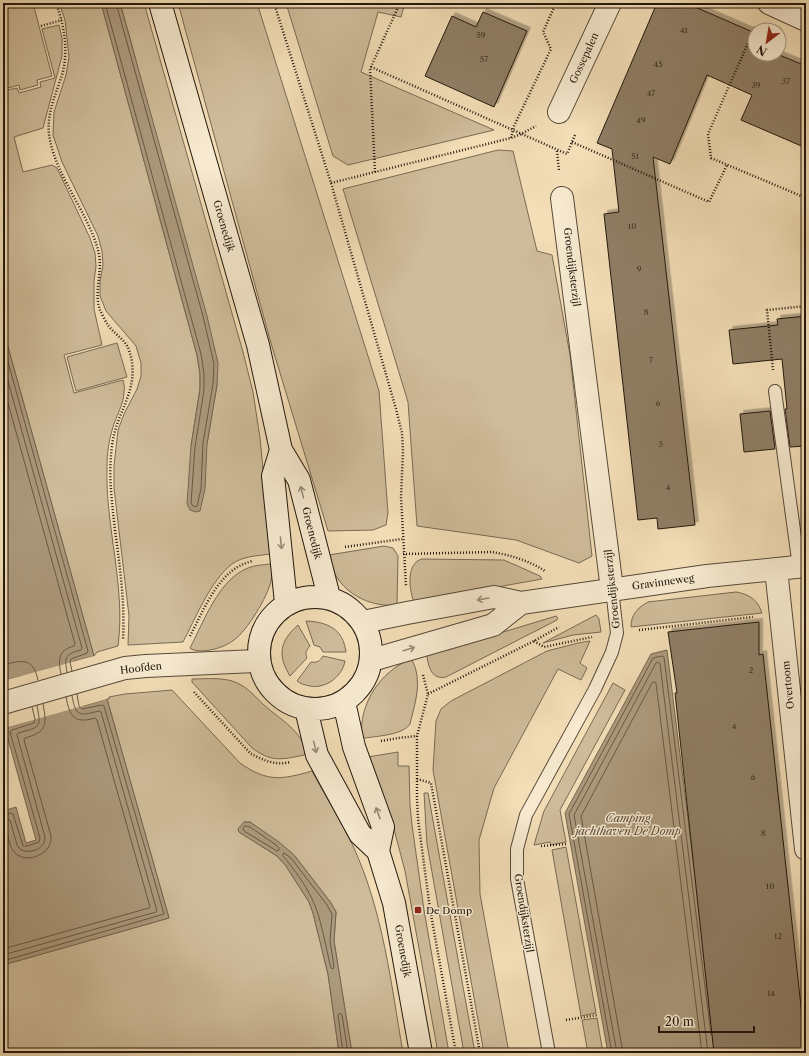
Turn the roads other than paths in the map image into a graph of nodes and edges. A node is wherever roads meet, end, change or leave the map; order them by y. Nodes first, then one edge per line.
1 (160, 3) edge
2 (610, 3) edge
3 (769, 3) edge
4 (806, 20) edge
5 (559, 112) road end
6 (562, 198) dead end
7 (775, 391) road end
8 (281, 450) junction
9 (802, 566) edge
10 (776, 569) junction
11 (612, 589) junction
12 (329, 597) junction
13 (521, 603) junction
14 (286, 604) junction
15 (363, 622) junction
16 (258, 660) junction
17 (372, 660) junction
18 (344, 702) junction
19 (3, 703) edge
20 (306, 709) junction
21 (806, 849) edge
22 (378, 851) junction
23 (421, 1053) edge
24 (549, 1053) edge

1 - 8 street, Groenedijk
2 - 5 street, Gossepalen
3 - 4 street
6 - 11 street, Groendijksterzijl
7 - 9 lane
12 -> 8 street, Groenedijk
8 -> 14 street, Groenedijk
9 - 10 street, Gravinneweg
10 - 11 street, Gravinneweg
10 - 21 street, Overtoom
11 - 13 street, Gravinneweg
11 - 24 lane, Groendijksterzijl
12 - 14 street
12 - 15 street
13 -> 15 street, Gravinneweg
17 -> 13 street, Gravinneweg
14 - 16 street
15 - 17 street
16 - 19 street, Hoofden
16 - 20 street
17 - 18 street
18 - 20 street
22 -> 18 street, Groenedijk
20 -> 22 street, Groenedijk
22 - 23 street, Groenedijk

